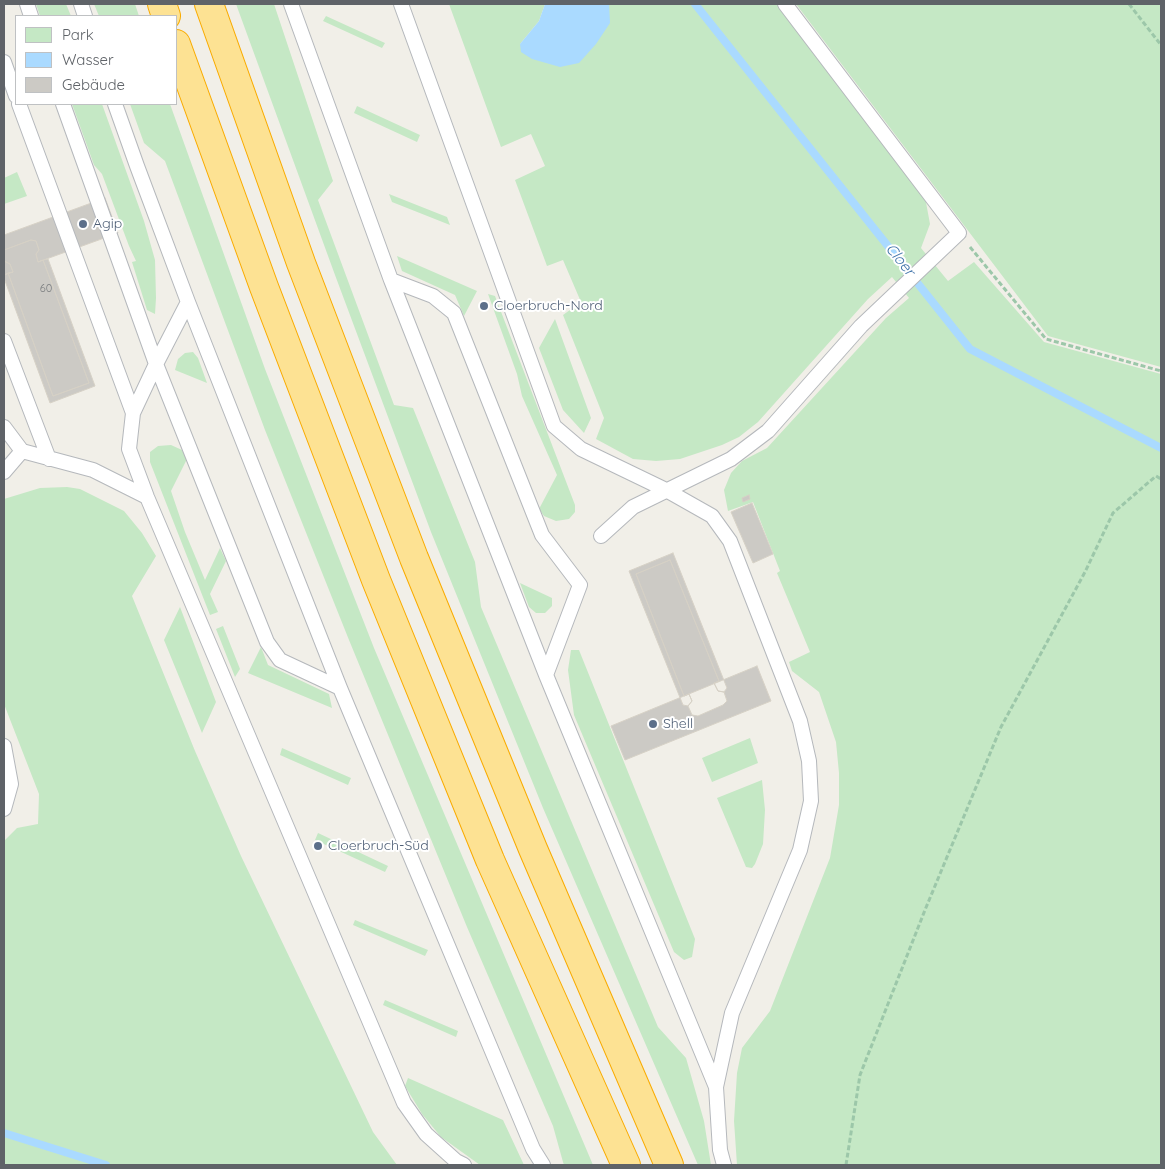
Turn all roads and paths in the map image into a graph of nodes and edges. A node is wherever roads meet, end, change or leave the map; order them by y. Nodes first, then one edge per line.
1 (209, 4) edge
2 (291, 4) edge
3 (401, 4) edge
4 (785, 4) edge
5 (1129, 4) edge
6 (1161, 45) edge
7 (178, 50) edge
8 (4, 62) edge
9 (15, 93) edge
10 (19, 105) edge
11 (63, 105) edge
12 (115, 105) edge
13 (959, 232) junction
14 (391, 280) junction
15 (188, 302) junction
16 (4, 341) edge
17 (156, 364) junction
18 (1161, 371) edge
19 (133, 413) junction
20 (4, 427) edge
21 (22, 451) junction
22 (49, 459) junction
23 (4, 472) edge
24 (1161, 479) edge
25 (666, 490) junction
26 (146, 497) junction
27 (601, 536) dead end
28 (546, 675) junction
29 (340, 688) junction
30 (4, 746) edge
31 (4, 809) edge
32 (716, 1087) junction
33 (464, 1165) edge
34 (543, 1165) edge
35 (626, 1165) edge
36 (669, 1165) edge
37 (724, 1165) edge
38 (846, 1165) edge

1 - 36 highway
2 - 14 lane
3 - 25 lane
4 - 13 lane
5 - 6 path
7 - 35 highway
8 - 9 lane
10 - 19 lane
11 - 17 lane
12 - 15 lane
13 - 18 path
13 - 25 lane
14 - 28 lane
14 - 28 lane
15 - 17 lane
15 - 29 lane
16 - 22 lane
17 - 19 lane
17 - 29 lane
19 - 26 lane
20 - 21 lane
21 - 22 lane
21 - 23 lane
22 - 26 lane
24 - 38 path
25 - 27 lane
25 - 32 lane
26 - 33 lane
28 - 32 lane
29 - 34 lane
30 - 31 lane
32 - 37 lane

